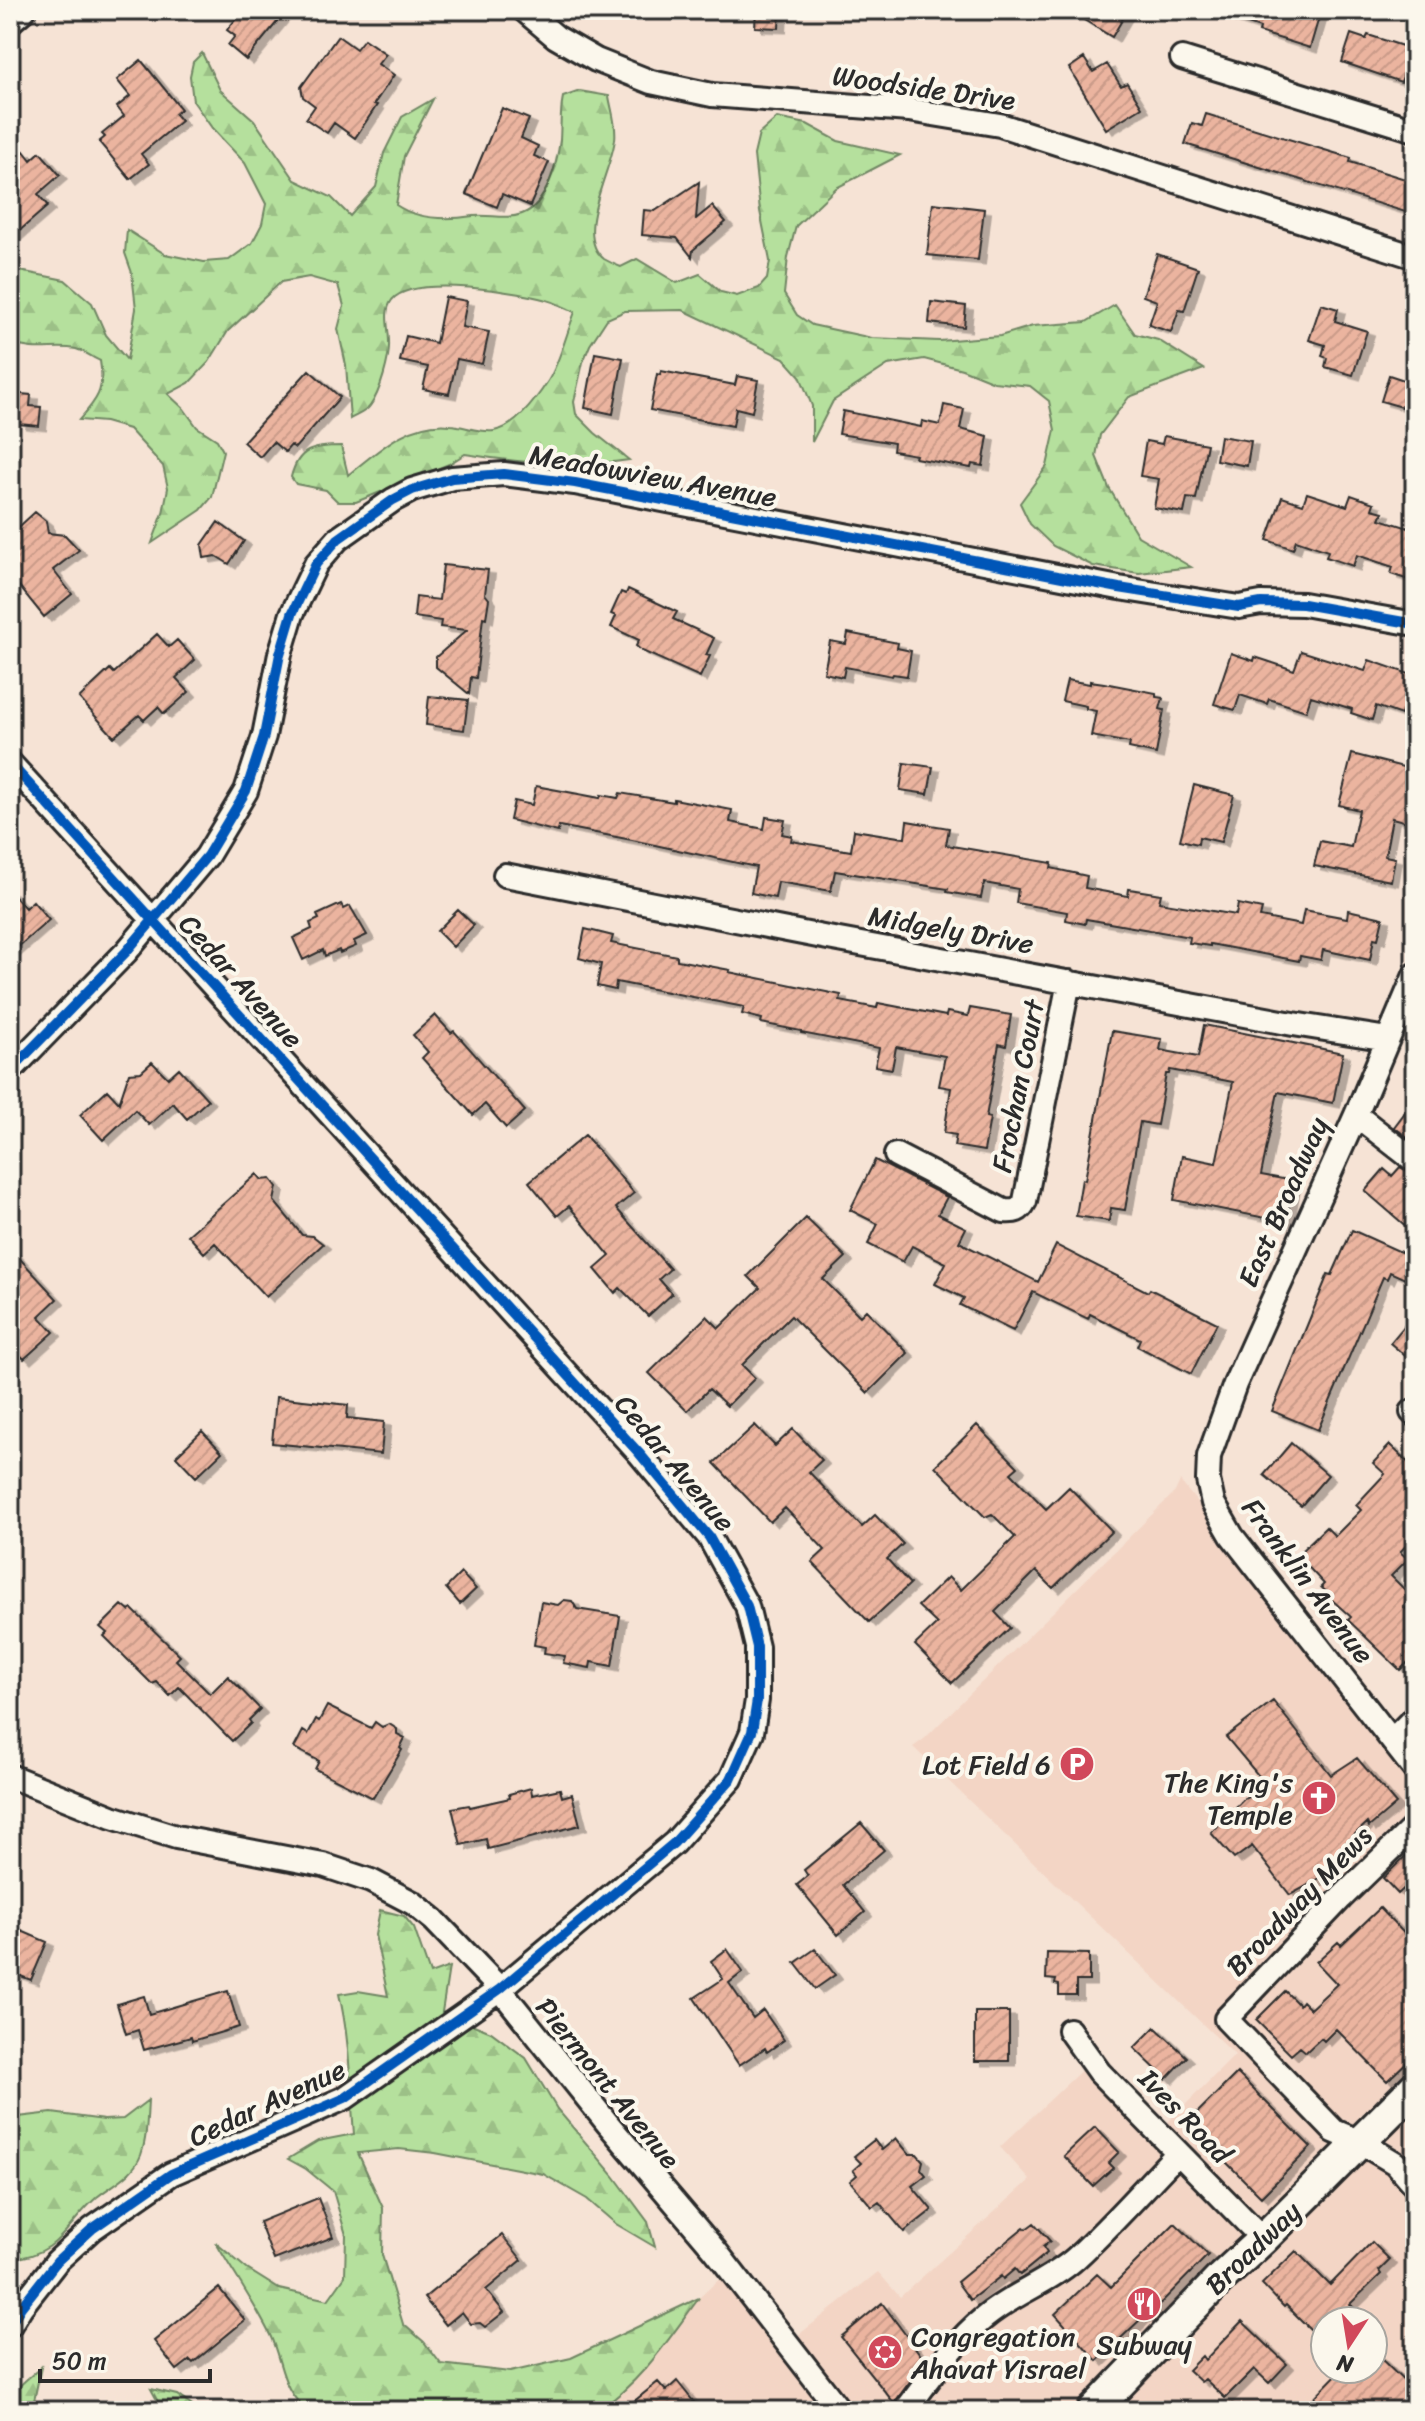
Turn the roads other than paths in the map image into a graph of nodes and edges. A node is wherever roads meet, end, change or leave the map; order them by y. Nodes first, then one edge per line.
1 (24, 10) edge
2 (524, 10) edge
3 (10, 22) edge
4 (1182, 58) dead end
5 (1415, 130) edge
6 (1415, 257) edge
7 (1415, 624) edge
8 (10, 763) edge
9 (505, 875) dead end
10 (153, 920) junction
11 (1415, 975) edge
12 (1069, 982) junction
13 (1388, 1039) junction
14 (10, 1071) edge
15 (1356, 1115) junction
16 (896, 1155) dead end
17 (1415, 1161) edge
18 (1209, 1456) joint
19 (1415, 1717) edge
20 (1392, 1740) junction
21 (1415, 1770) edge
22 (10, 1776) edge
23 (1415, 1826) edge
24 (500, 1989) junction
25 (1069, 2030) dead end
26 (1415, 2087) edge
27 (1360, 2142) junction
28 (1178, 2153) junction
29 (1415, 2186) edge
30 (1263, 2239) junction
31 (10, 2325) edge
32 (840, 2411) edge
33 (905, 2411) edge
34 (1093, 2411) edge

1 - 3 street
2 - 6 street, Woodside Drive
4 - 5 street
7 - 10 street, Meadowview Avenue
8 - 10 street, Cedar Avenue
9 - 12 street, Midgely Drive
10 - 14 street, Meadowview Avenue
10 - 24 street, Cedar Avenue
11 - 13 street, East Broadway
12 - 13 street, Midgely Drive
12 - 16 street, Frochan Court
13 - 15 street, East Broadway
15 - 17 street
15 - 18 street, East Broadway
18 - 20 street, Franklin Avenue
19 - 20 street
20 - 21 street, Franklin Avenue
22 - 24 street, Piermont Avenue
23 - 27 street, Broadway Mews
24 - 31 street, Cedar Avenue
24 - 32 street, Piermont Avenue
25 - 28 street, Ives Road
26 - 27 main road, Broadway
27 - 29 street
27 - 30 main road, Broadway
28 - 30 street, Ives Road
28 - 33 street
30 - 34 main road, Broadway

